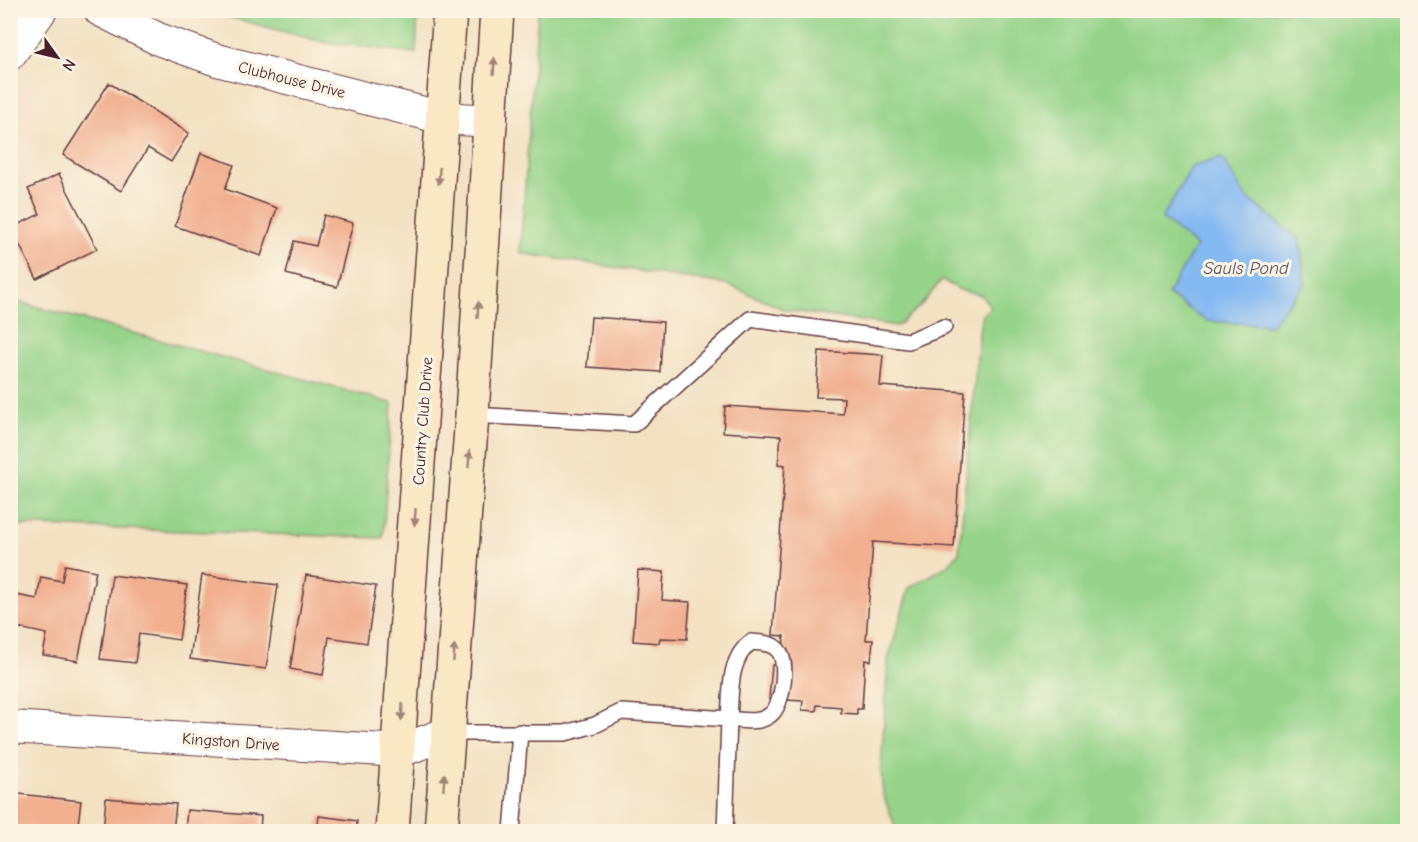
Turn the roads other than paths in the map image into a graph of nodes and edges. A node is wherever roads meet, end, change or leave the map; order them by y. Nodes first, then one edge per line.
1 (41, 10) edge
2 (100, 10) edge
3 (450, 10) edge
4 (497, 10) edge
5 (10, 54) edge
6 (443, 118) junction
7 (491, 121) junction
8 (944, 327) dead end
9 (472, 415) junction
10 (729, 719) junction
11 (10, 727) edge
12 (520, 732) junction
13 (448, 733) junction
14 (400, 751) junction
15 (392, 831) edge
16 (441, 831) edge
17 (512, 831) edge
18 (725, 831) edge

1 - 5 street
2 - 6 street, Clubhouse Drive
3 - 6 main road, Country Club Drive
7 -> 4 main road
6 - 7 street, Clubhouse Drive
6 -> 14 main road, Country Club Drive
9 -> 7 main road
8 - 9 lane
13 -> 9 main road
10 - 10 lane
10 - 12 lane
10 - 18 lane
11 - 14 street, Kingston Drive
12 - 13 lane
12 - 17 lane
13 - 14 street, Kingston Drive
16 -> 13 main road
14 - 15 main road, Country Club Drive

